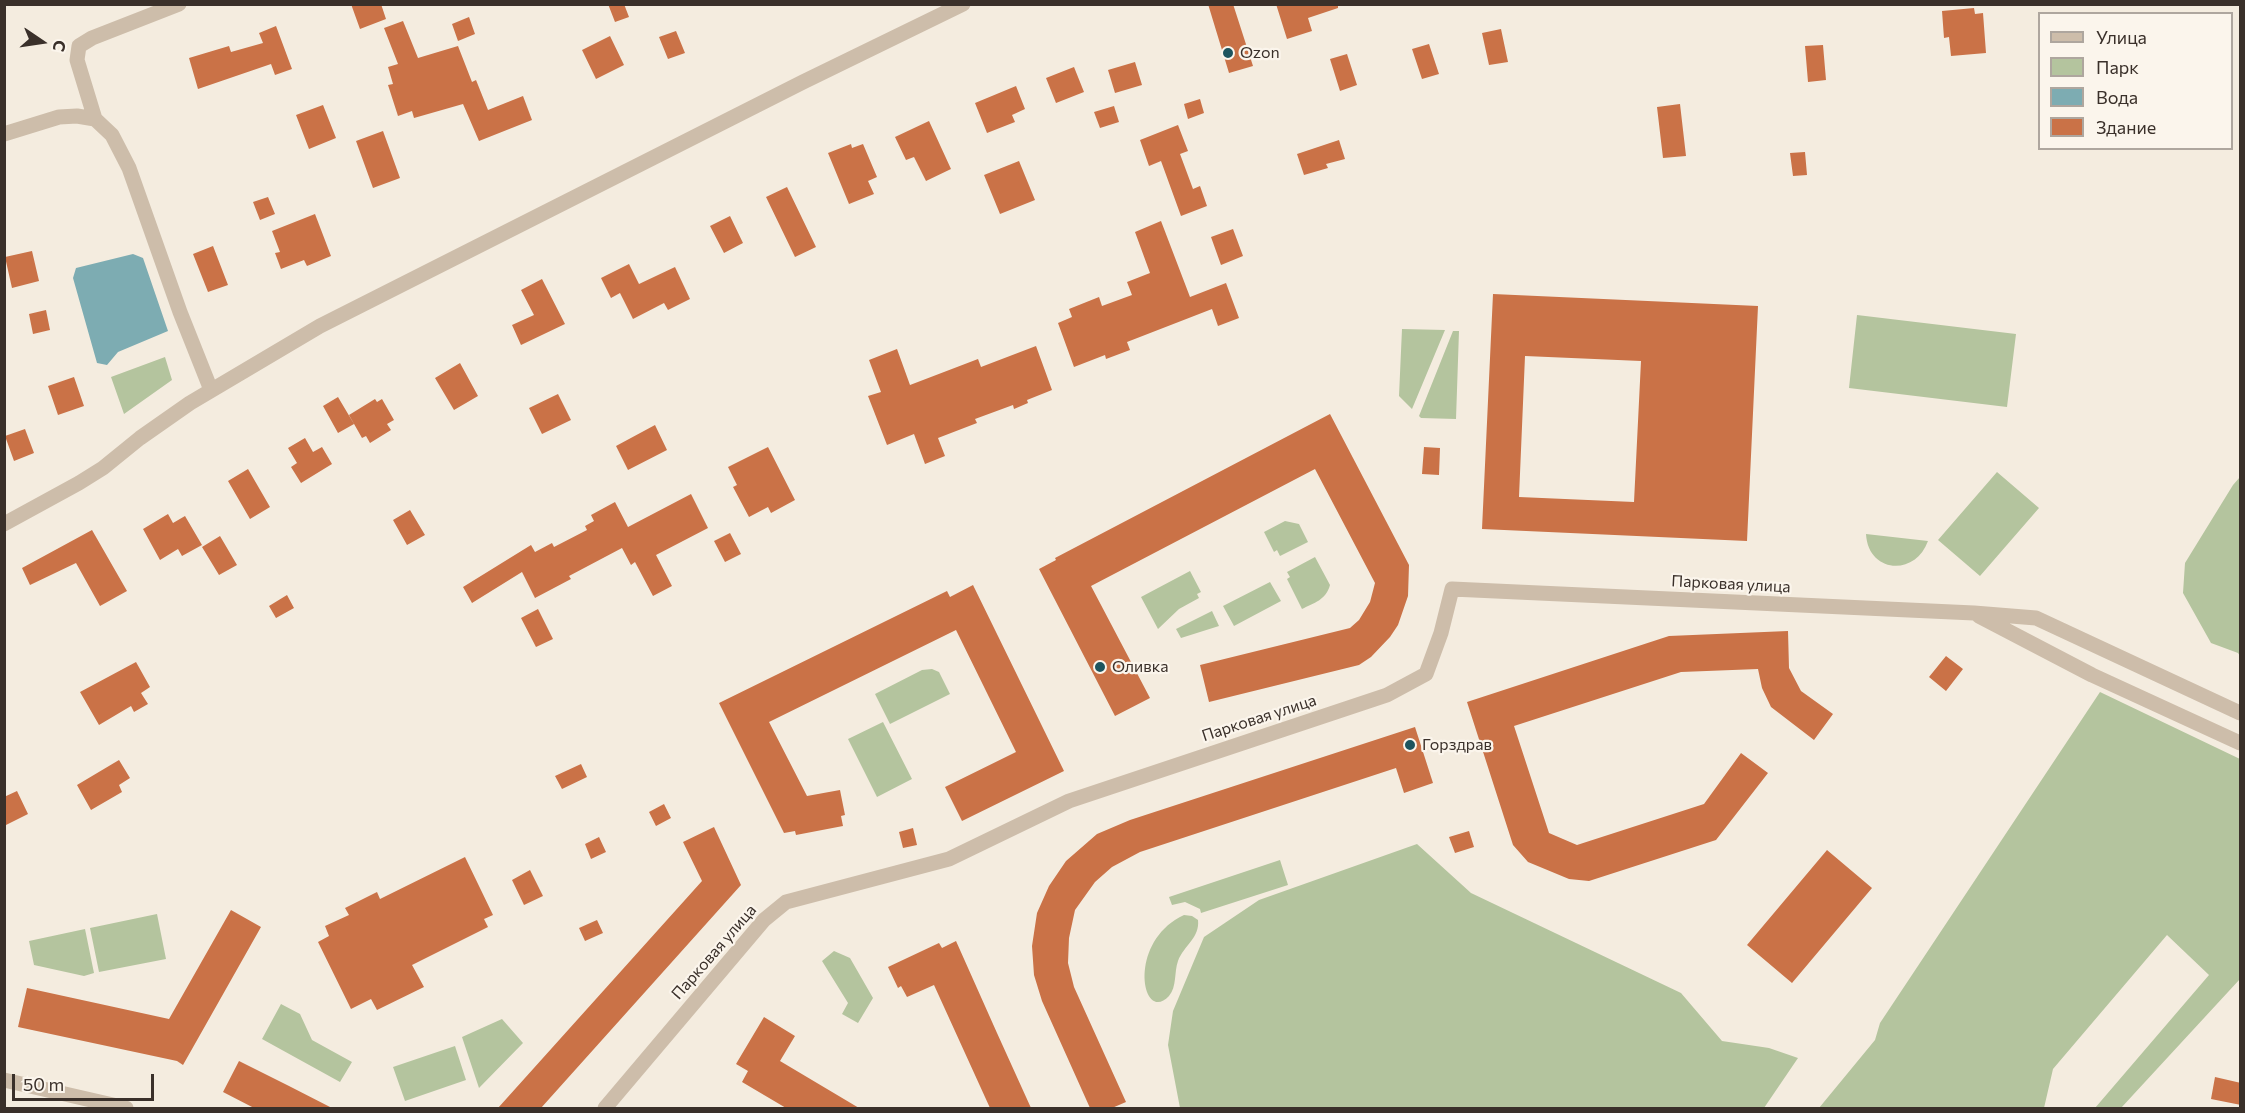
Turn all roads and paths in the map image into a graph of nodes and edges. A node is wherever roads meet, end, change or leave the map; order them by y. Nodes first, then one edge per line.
1 (179, 4) edge
2 (963, 4) edge
3 (95, 119) junction
4 (4, 134) edge
5 (211, 390) junction
6 (4, 524) edge
7 (1974, 613) junction
8 (2241, 713) edge
9 (2241, 742) edge
10 (4, 1080) edge
11 (126, 1108) edge
12 (605, 1108) edge

1 - 3 street
2 - 5 street
3 - 4 street
3 - 5 street
5 - 6 street
7 - 8 street, Парковая улица
7 - 9 street, Парковая улица
7 - 12 street, Парковая улица
10 - 11 street

